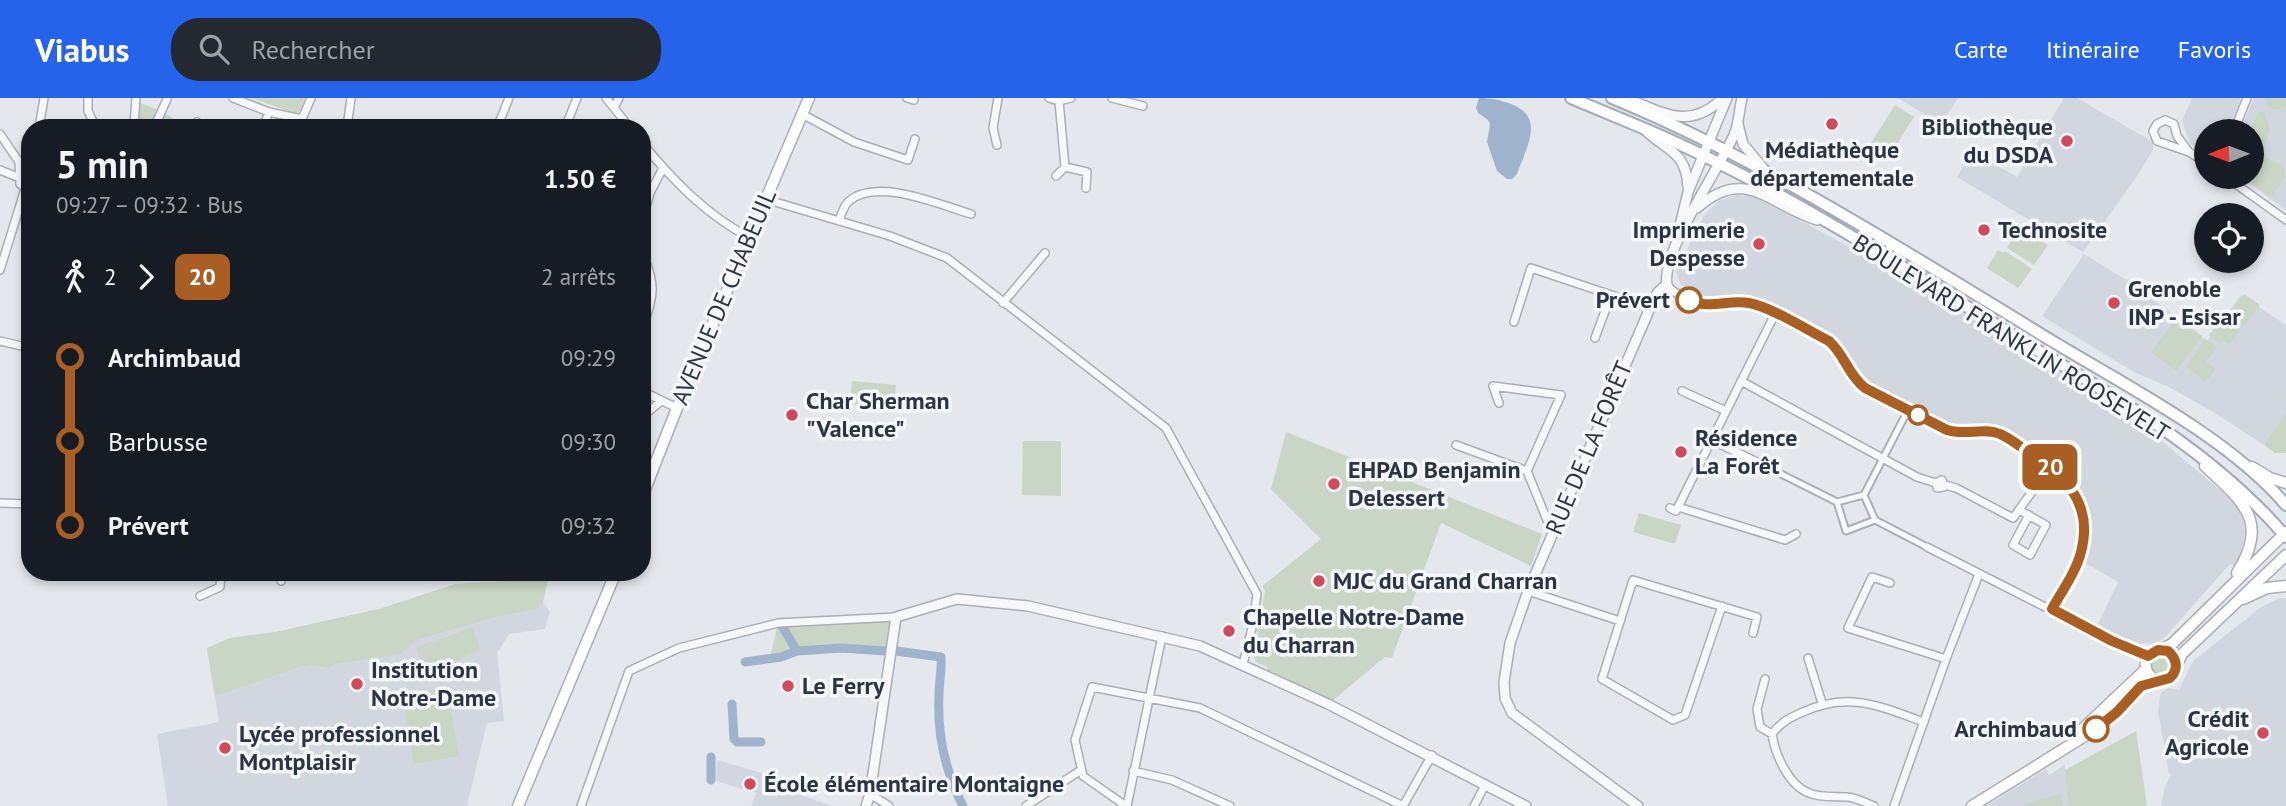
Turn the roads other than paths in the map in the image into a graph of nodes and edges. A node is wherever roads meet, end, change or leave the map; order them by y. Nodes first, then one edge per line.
1 (44, 98) edge
2 (88, 98) edge
3 (136, 98) edge
4 (233, 98) edge
5 (311, 98) edge
6 (351, 98) edge
7 (509, 98) edge
8 (577, 98) edge
9 (606, 98) edge
10 (619, 98) edge
11 (809, 98) edge
12 (998, 98) edge
13 (1049, 98) edge
14 (1071, 98) edge
15 (1112, 98) edge
16 (1571, 98) edge
17 (1612, 98) edge
18 (1626, 98) edge
19 (1725, 98) edge
20 (1742, 98) edge
21 (2247, 98) edge
22 (166, 99) edge
23 (1059, 101) junction
24 (1143, 106) dead end
25 (614, 108) junction
26 (268, 114) junction
27 (802, 114) junction
28 (40, 119) edge
29 (92, 119) edge
30 (132, 119) edge
31 (156, 119) edge
32 (266, 119) edge
33 (302, 119) joint
34 (348, 119) edge
35 (501, 119) edge
36 (569, 119) edge
37 (623, 119) edge
38 (2239, 119) edge
39 (1738, 123) junction
40 (1643, 128) junction
41 (0, 134) edge
42 (2177, 136) junction
43 (915, 139) dead end
44 (1709, 143) junction
45 (2168, 144) junction
46 (997, 145) dead end
47 (1725, 151) junction
48 (2189, 152) junction
49 (651, 154) edge
50 (2194, 155) edge
51 (1704, 156) junction
52 (1718, 163) junction
53 (19, 166) joint
54 (1065, 167) junction
55 (663, 168) junction
56 (0, 170) edge
57 (1769, 175) junction
58 (1056, 177) dead end
59 (20, 178) junction
60 (21, 185) edge
61 (1086, 188) dead end
62 (2243, 189) edge
63 (651, 191) edge
64 (1688, 192) junction
65 (765, 199) junction
66 (21, 206) edge
67 (1693, 212) junction
68 (971, 214) dead end
69 (2286, 220) edge
70 (839, 221) junction
71 (1826, 223) junction
72 (748, 237) junction
73 (1678, 239) junction
74 (1045, 253) dead end
75 (0, 270) edge
76 (651, 274) edge
77 (1667, 284) junction
78 (1611, 295) junction
79 (1003, 303) junction
80 (651, 304) edge
81 (1650, 308) junction
82 (1775, 314) junction
83 (1514, 322) dead end
84 (1595, 338) dead end
85 (0, 341) edge
86 (21, 346) edge
87 (1741, 382) junction
88 (1682, 391) dead end
89 (651, 396) edge
90 (661, 401) junction
91 (1499, 403) dead end
92 (677, 408) junction
93 (651, 409) edge
94 (1909, 410) junction
95 (1727, 411) junction
96 (1712, 440) junction
97 (1456, 445) dead end
98 (2186, 448) junction
99 (1882, 458) junction
100 (2236, 458) junction
101 (2050, 467) junction
102 (1773, 470) joint
103 (1527, 471) junction
104 (651, 474) edge
105 (2286, 483) edge
106 (1864, 495) junction
107 (1837, 502) junction
108 (0, 503) edge
109 (21, 504) edge
110 (2286, 505) edge
111 (2019, 510) junction
112 (2029, 515) junction
113 (1875, 520) junction
114 (1556, 524) junction
115 (1796, 534) dead end
116 (2285, 534) edge
117 (1927, 547) joint
118 (2286, 555) edge
119 (1979, 574) junction
120 (220, 581) edge
121 (611, 581) edge
122 (1890, 583) dead end
123 (2229, 585) junction
124 (2286, 586) edge
125 (1528, 591) junction
126 (200, 596) dead end
127 (2233, 604) junction
128 (1722, 606) junction
129 (2052, 609) junction
130 (896, 617) junction
131 (1620, 621) junction
132 (1753, 633) dead end
133 (1162, 636) junction
134 (2163, 650) junction
135 (2148, 656) junction
136 (1808, 658) dead end
137 (1946, 659) junction
138 (2176, 663) junction
139 (1243, 664) junction
140 (2146, 669) junction
141 (1765, 680) dead end
142 (2156, 680) junction
143 (1148, 700) junction
144 (1822, 703) junction
145 (1924, 722) junction
146 (1772, 733) junction
147 (2060, 751) junction
148 (1432, 755) junction
149 (1082, 770) junction
150 (1133, 771) junction
151 (1485, 785) junction
152 (870, 794) junction
153 (518, 806) edge
154 (580, 806) edge
155 (866, 806) edge
156 (889, 806) edge
157 (1026, 806) edge
158 (1126, 806) edge
159 (1230, 806) edge
160 (1403, 806) edge
161 (1474, 806) edge
162 (1526, 806) edge
163 (1638, 806) edge
164 (1874, 806) edge
165 (1894, 806) edge
166 (1972, 806) edge

1 - 28 street
2 - 29 street
3 - 30 street
4 - 26 street
5 - 33 street
6 - 34 street
7 - 35 street
8 - 36 street
9 - 25 street
10 - 25 street
11 - 27 main road, AVENUE DE CHABEUIL
12 - 46 street
13 - 23 street
14 - 23 street
15 - 24 street
16 - 40 main road, BOULEVARD FRANKLIN ROOSEVELT
17 - 44 main road, BOULEVARD FRANKLIN ROOSEVELT
18 - 19 street, RUE DE LA FORÊT
19 - 44 street, RUE DE LA FORÊT
20 - 39 street
21 - 38 street
22 - 31 street
23 - 54 street
25 - 37 street
26 - 32 street
26 - 33 street
27 - 43 street
27 - 65 main road, AVENUE DE CHABEUIL
39 - 47 street
39 - 57 street
40 - 51 main road, BOULEVARD FRANKLIN ROOSEVELT
40 - 64 street
41 - 53 street
42 - 45 street
42 - 45 street
42 - 48 street
44 - 47 main road, BOULEVARD FRANKLIN ROOSEVELT
44 - 51 street, RUE DE LA FORÊT
45 - 48 street
47 - 52 street, RUE DE LA FORÊT
47 - 57 main road, BOULEVARD FRANKLIN ROOSEVELT
48 - 50 street
49 - 55 street
51 - 52 main road, BOULEVARD FRANKLIN ROOSEVELT
51 - 64 street, RUE DE LA FORÊT
52 - 67 street, RUE DE LA FORÊT
52 - 71 main road, BOULEVARD FRANKLIN ROOSEVELT
53 - 59 street
54 - 58 street
54 - 61 street
55 - 63 street
55 - 72 street
56 - 59 street
57 - 100 main road, BOULEVARD FRANKLIN ROOSEVELT
59 - 60 street
62 - 69 street
64 - 73 street, RUE DE LA FORÊT
65 - 70 street
65 - 72 main road, AVENUE DE CHABEUIL
66 - 75 street
67 - 71 street
67 - 73 street, RUE DE LA FORÊT
68 - 70 street
70 - 79 street
71 - 98 main road, BOULEVARD FRANKLIN ROOSEVELT
72 - 92 main road, AVENUE DE CHABEUIL
73 - 77 street, RUE DE LA FORÊT
74 - 79 street
76 - 80 street
77 - 81 street, RUE DE LA FORÊT
77 - 82 street
78 - 81 street
78 - 83 street
78 - 84 street
79 - 139 street
81 - 114 street, RUE DE LA FORÊT
82 - 87 street
82 - 94 street
85 - 86 street
87 - 95 street
87 - 99 street
88 - 95 street
89 - 90 street
90 - 92 street
90 - 93 street
91 - 103 street
92 - 104 main road, AVENUE DE CHABEUIL
94 - 99 street
94 - 101 street
95 - 96 street
96 - 102 street
96 - 115 street
97 - 103 street
98 - 116 main road, BOULEVARD FRANKLIN ROOSEVELT
98 - 123 main road
99 - 106 street
99 - 111 street
100 - 105 main road
100 - 110 main road, BOULEVARD FRANKLIN ROOSEVELT
101 - 111 street
101 - 129 street
102 - 107 street
103 - 114 street
106 - 107 street
106 - 113 street
107 - 113 street
108 - 109 street
111 - 112 street
112 - 112 street
113 - 117 street
114 - 125 street, RUE DE LA FORÊT
116 - 123 main road
117 - 119 street
118 - 127 main road
119 - 129 street
119 - 137 street
120 - 126 street
121 - 153 main road
122 - 137 street
123 - 134 main road
124 - 127 main road
125 - 131 street
125 - 163 street, RUE DE LA FORÊT
127 - 138 main road
128 - 131 street
128 - 131 street
128 - 132 street
129 - 135 street
130 - 133 street
130 - 152 street
130 - 154 street
133 - 139 street
133 - 143 street
134 - 135 main road
134 - 138 main road
135 - 140 main road
136 - 144 street
137 - 145 street
138 - 142 main road
139 - 148 street
140 - 142 main road
140 - 147 main road
141 - 146 street
142 - 147 main road
143 - 149 street
143 - 150 street
143 - 160 street
144 - 145 street
144 - 146 street
145 - 165 street
146 - 164 street
147 - 166 main road
148 - 151 street
148 - 160 street
149 - 157 street
149 - 158 street
150 - 158 street
150 - 159 street
151 - 161 street
151 - 162 street
152 - 155 street
152 - 156 street

